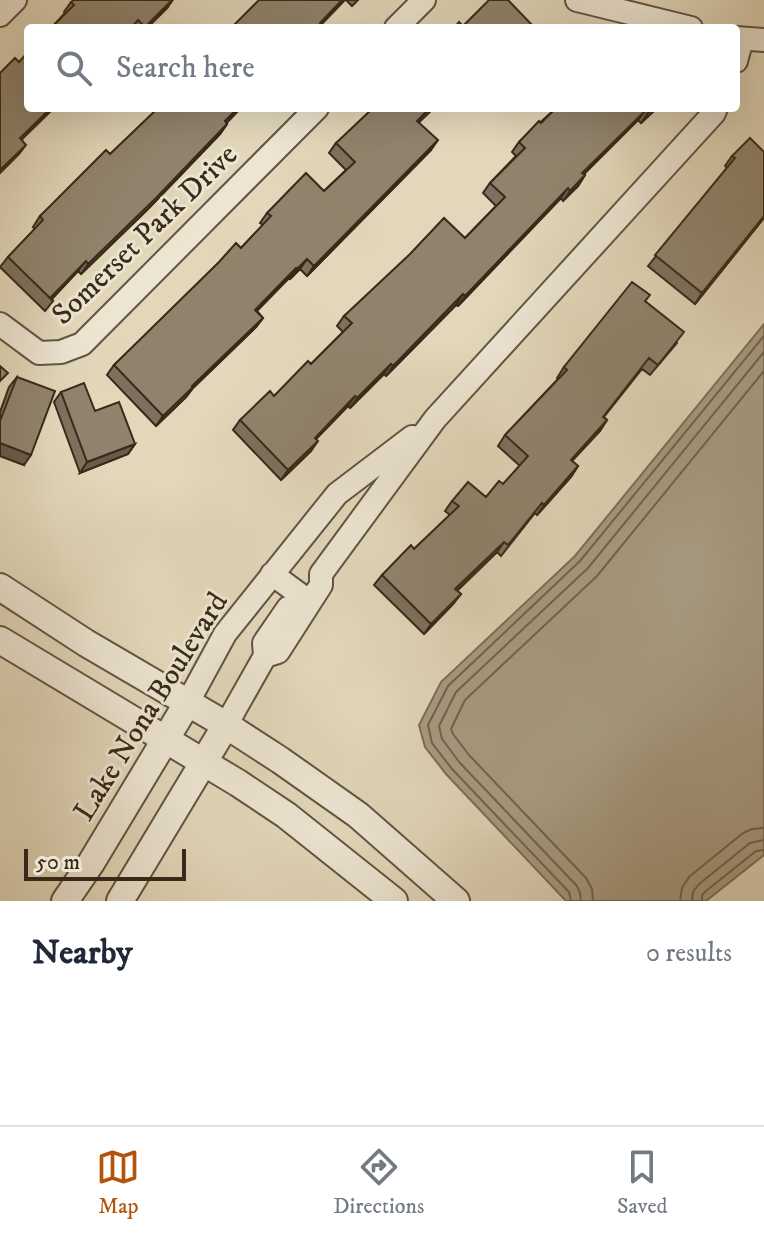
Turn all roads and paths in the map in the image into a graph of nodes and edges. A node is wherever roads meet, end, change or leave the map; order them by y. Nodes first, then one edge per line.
1 (15, 0) edge
2 (424, 0) edge
3 (577, 0) edge
4 (0, 15) edge
5 (400, 24) edge
6 (675, 24) edge
7 (313, 112) edge
8 (713, 112) edge
9 (0, 324) edge
10 (435, 419) junction
11 (272, 574) junction
12 (0, 587) edge
13 (304, 598) junction
14 (0, 640) edge
15 (188, 702) junction
16 (226, 725) junction
17 (166, 739) junction
18 (205, 762) junction
19 (65, 901) edge
20 (120, 901) edge
21 (394, 901) edge
22 (456, 901) edge

1 - 4 street
2 - 5 street
3 - 6 street
7 - 9 street, Somerset Park Drive
8 - 10 street, Lake Nona Boulevard
10 - 11 street, Lake Nona Boulevard
10 - 13 street, Lake Nona Boulevard
11 - 13 street
11 - 15 street, Lake Nona Boulevard
12 - 15 street
13 - 16 street, Lake Nona Boulevard
14 - 17 street
15 - 16 street
15 - 17 street, Lake Nona Boulevard
16 - 18 street, Lake Nona Boulevard
16 - 22 street
17 - 18 street
17 - 19 street, Lake Nona Boulevard
18 - 20 street, Lake Nona Boulevard
18 - 21 street

